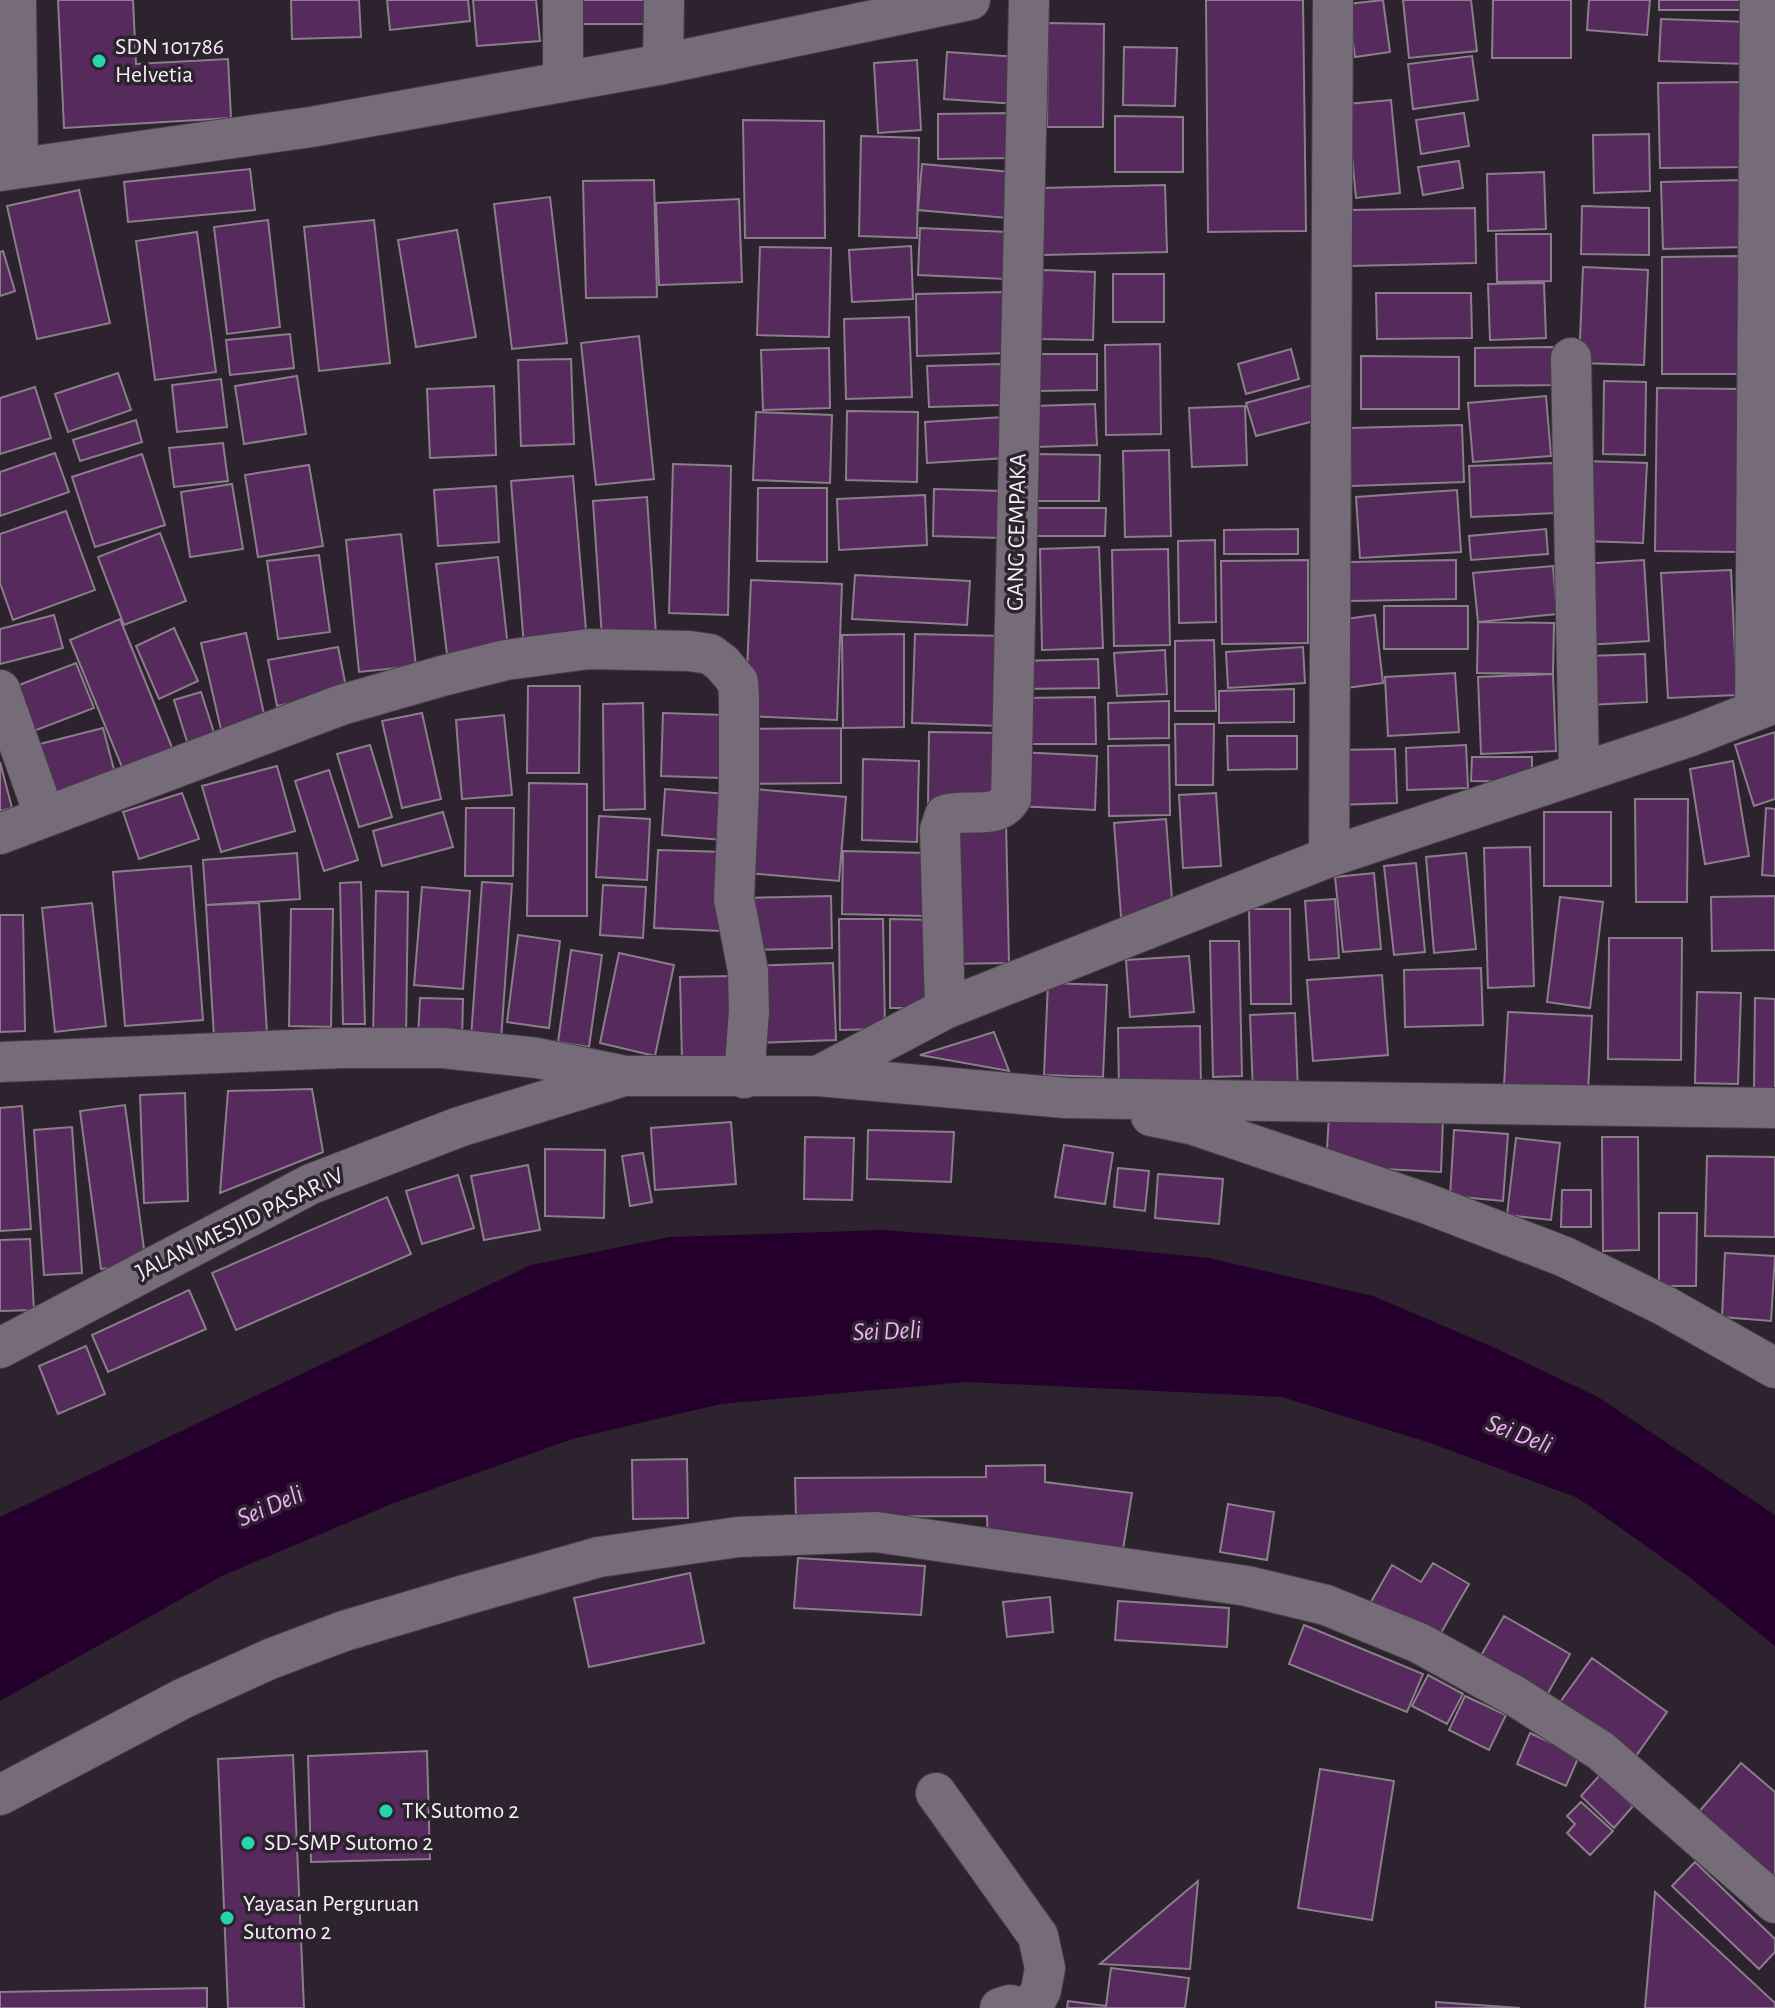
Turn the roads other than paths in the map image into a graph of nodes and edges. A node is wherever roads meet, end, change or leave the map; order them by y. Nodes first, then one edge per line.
1 (16, 0) edge
2 (563, 0) edge
3 (664, 0) edge
4 (970, 0) edge
5 (1029, 0) edge
6 (1333, 0) edge
7 (1760, 0) edge
8 (848, 12) edge
9 (663, 64) junction
10 (563, 82) junction
11 (9, 169) edge
12 (1571, 358) dead end
13 (0, 690) edge
14 (1765, 707) edge
15 (1579, 771) junction
16 (45, 817) junction
17 (0, 834) edge
18 (1329, 857) junction
19 (945, 1009) junction
20 (0, 1062) edge
21 (626, 1076) junction
22 (818, 1076) junction
23 (744, 1078) junction
24 (1066, 1098) junction
25 (1775, 1108) edge
26 (0, 1348) edge
27 (1775, 1368) edge
28 (936, 1793) dead end
29 (0, 1795) edge
30 (1775, 1903) edge
31 (1000, 2008) edge
32 (1023, 2008) edge
33 (1032, 2008) edge

1 - 11 street
2 - 10 street
3 - 9 street
4 - 8 street
5 - 19 street, GANG CEMPAKA
6 - 18 street
7 - 14 street
8 - 9 street
9 - 10 street
10 - 11 street
12 - 15 street
13 - 16 street
14 - 15 street
15 - 18 street
16 - 17 street
16 - 23 street
18 - 19 street
19 - 22 street
20 - 21 street
21 - 23 street
21 - 26 street, JALAN MESJID PASAR IV
22 - 23 street
22 - 24 street
24 - 25 street
24 - 27 street
28 - 33 street
29 - 30 street
31 - 32 street

